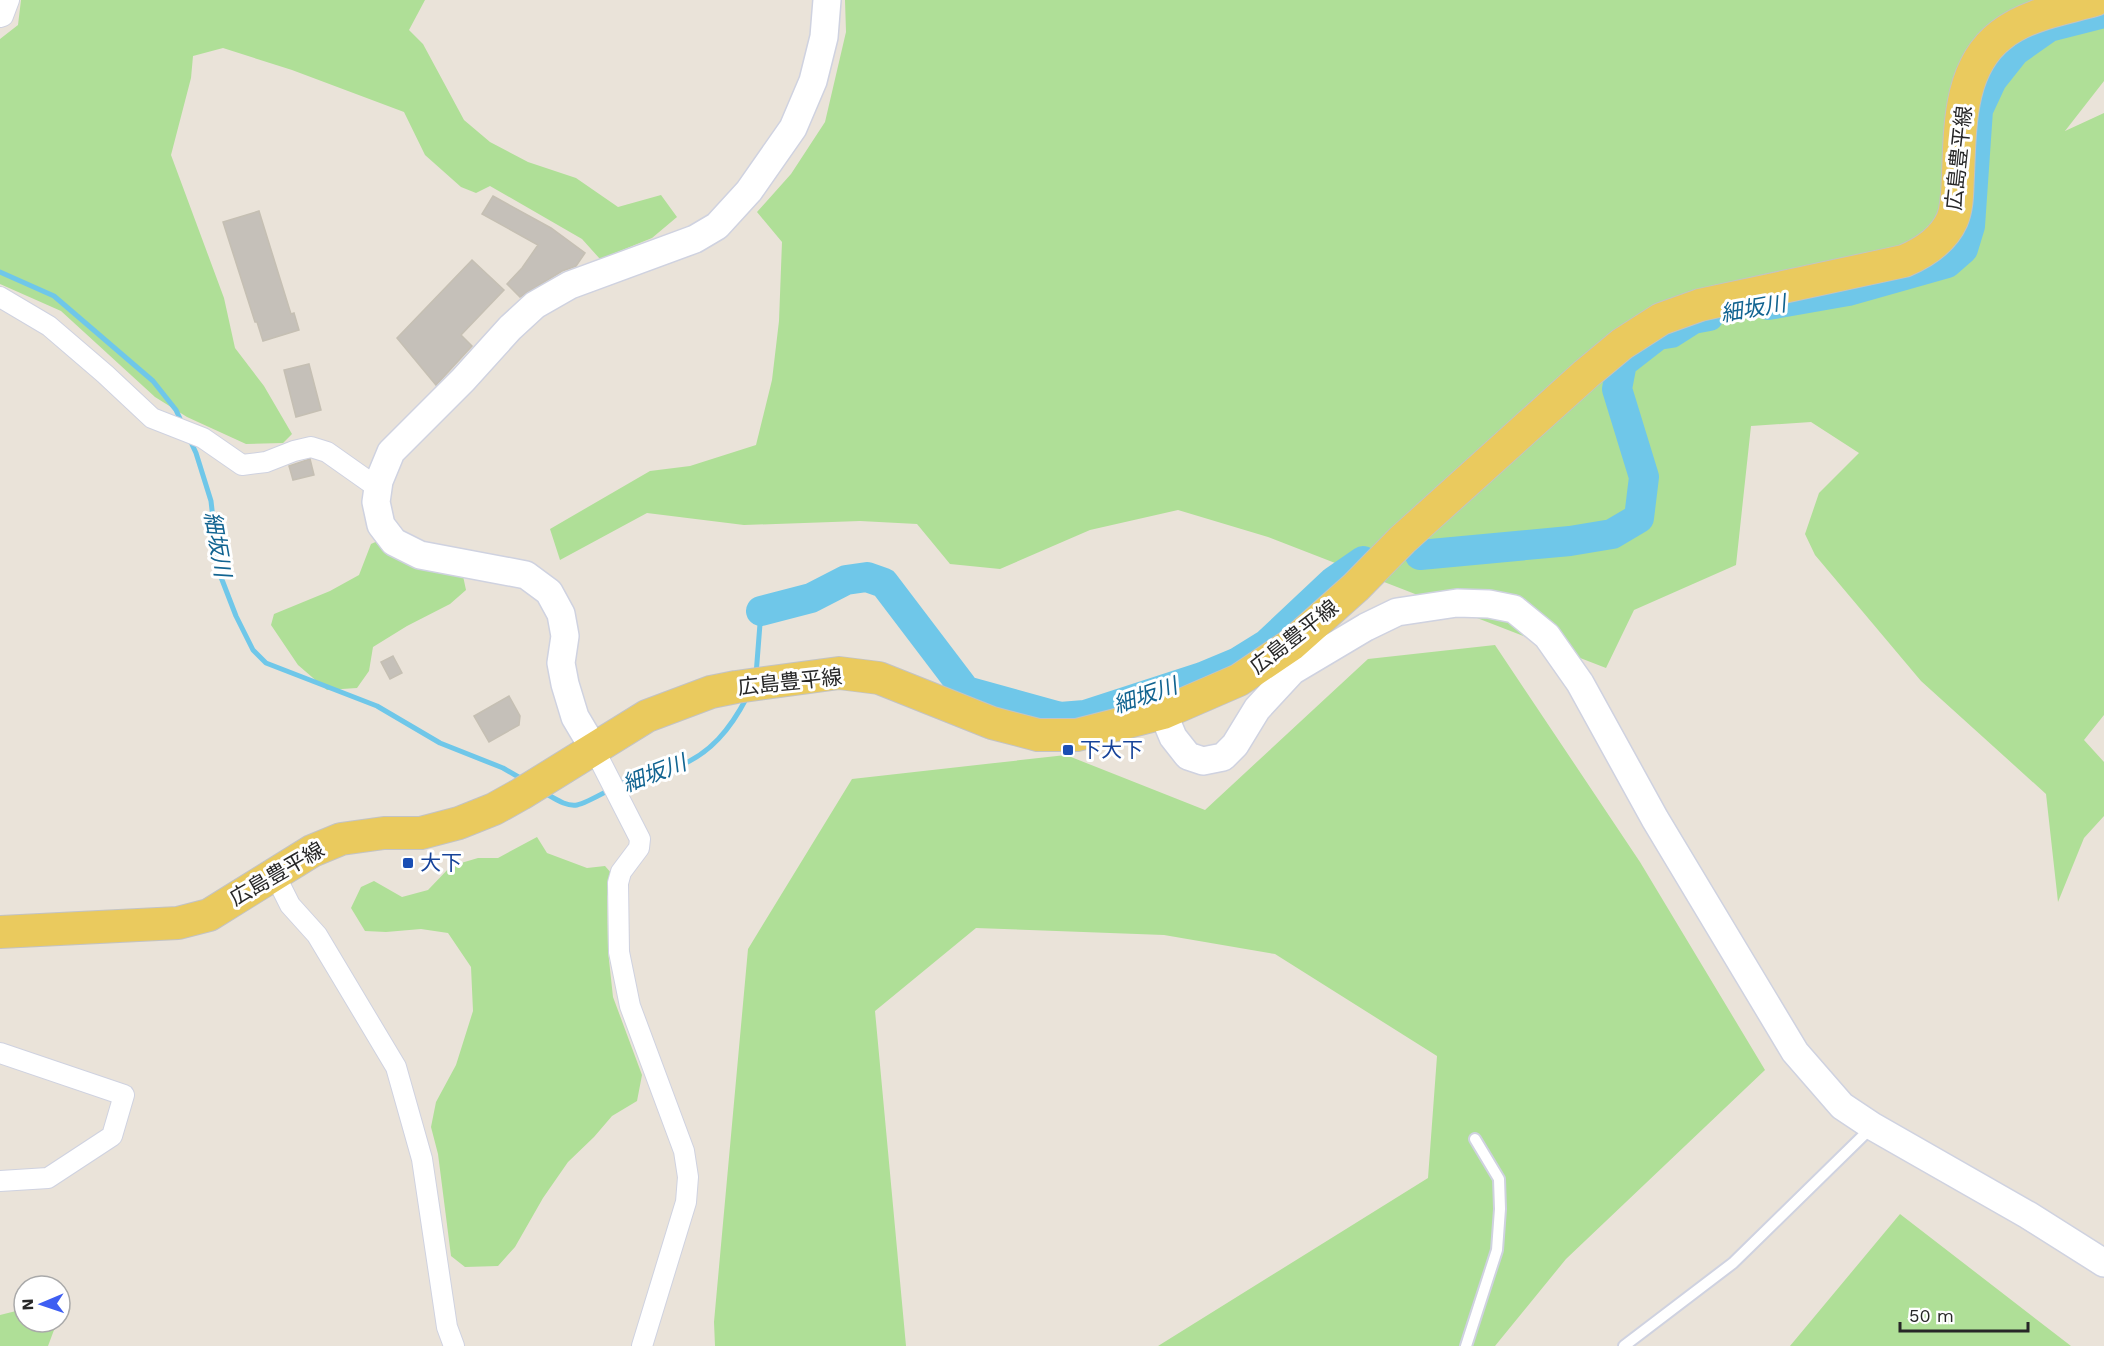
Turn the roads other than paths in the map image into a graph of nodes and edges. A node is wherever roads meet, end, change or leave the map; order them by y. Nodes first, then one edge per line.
1 (9, 0) edge
2 (827, 0) edge
3 (2095, 0) edge
4 (0, 17) edge
5 (0, 297) edge
6 (378, 488) junction
7 (1163, 713) junction
8 (594, 748) junction
9 (275, 875) junction
10 (0, 932) edge
11 (0, 1053) edge
12 (1872, 1126) junction
13 (1476, 1139) dead end
14 (0, 1181) edge
15 (2104, 1263) edge
16 (454, 1346) edge
17 (642, 1346) edge
18 (1466, 1346) edge
19 (1624, 1346) edge

1 - 4 street
2 - 6 street
3 - 7 main road, 広島豊平線
5 - 6 street
6 - 8 street
7 - 8 main road, 広島豊平線
7 - 12 street
8 - 9 main road, 広島豊平線
8 - 17 street
9 - 10 main road, 広島豊平線
9 - 16 street
11 - 14 street
12 - 15 street
12 - 19 lane
13 - 18 lane

